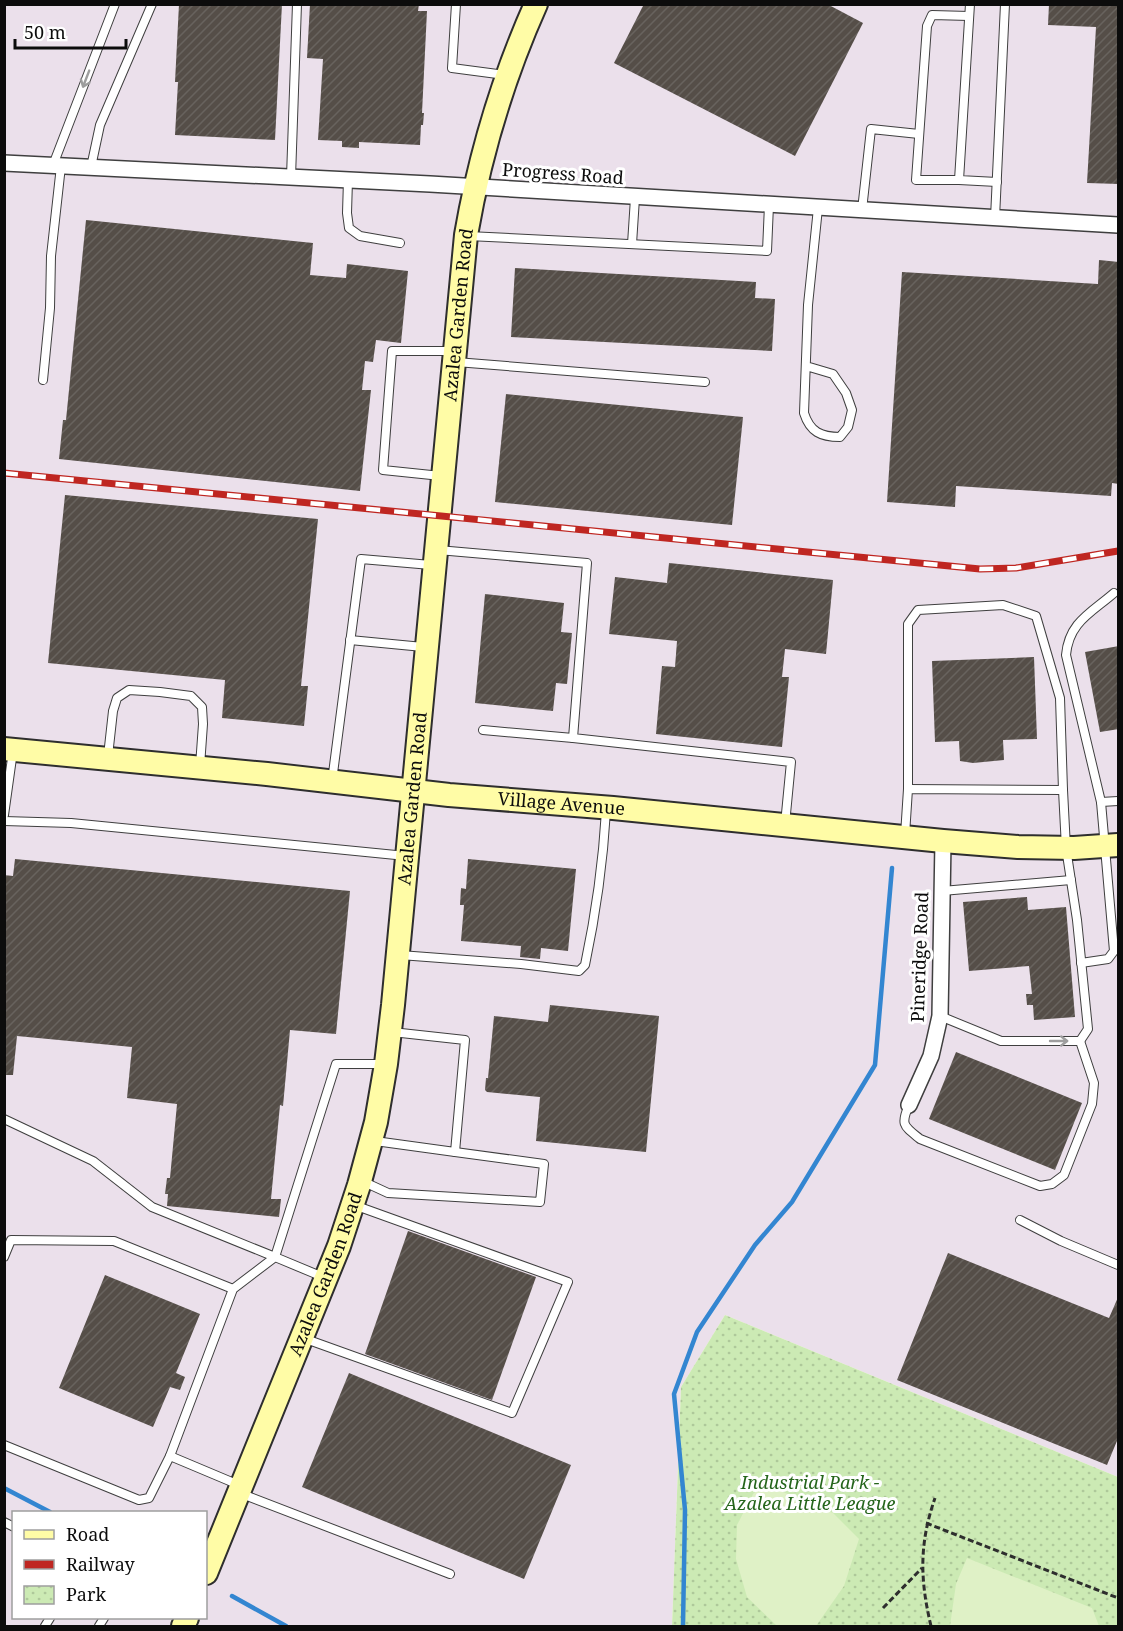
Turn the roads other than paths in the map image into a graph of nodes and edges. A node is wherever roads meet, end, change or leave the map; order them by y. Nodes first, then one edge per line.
1 (115, 4) edge
2 (152, 4) edge
3 (297, 4) edge
4 (456, 4) edge
5 (536, 4) edge
6 (969, 4) edge
7 (1005, 4) edge
8 (969, 16) junction
9 (506, 75) junction
10 (919, 134) junction
11 (4, 163) edge
12 (57, 166) junction
13 (91, 167) junction
14 (291, 177) junction
15 (348, 180) junction
16 (959, 180) junction
17 (997, 182) junction
18 (475, 188) junction
19 (635, 198) junction
20 (769, 205) junction
21 (818, 208) junction
22 (862, 210) junction
23 (995, 218) junction
24 (1119, 225) edge
25 (466, 236) junction
26 (400, 243) dead end
27 (632, 244) junction
28 (455, 356) junction
29 (806, 366) junction
30 (44, 380) dead end
31 (705, 382) dead end
32 (444, 477) junction
33 (436, 557) junction
34 (1114, 593) dead end
35 (350, 640) junction
36 (428, 648) junction
37 (483, 730) dead end
38 (573, 738) junction
39 (9, 749) edge
40 (107, 759) junction
41 (200, 768) junction
42 (332, 782) junction
43 (908, 789) junction
44 (1063, 790) junction
45 (413, 791) junction
46 (1119, 801) edge
47 (1101, 802) junction
48 (606, 808) junction
49 (4, 815) edge
50 (4, 820) edge
51 (785, 825) junction
52 (905, 837) junction
53 (943, 841) junction
54 (1112, 845) edge
55 (1066, 848) junction
56 (407, 856) junction
57 (1071, 880) junction
58 (942, 891) junction
59 (398, 955) junction
60 (1081, 963) junction
61 (940, 1016) junction
62 (390, 1032) junction
63 (1080, 1041) junction
64 (386, 1064) junction
65 (909, 1105) joint
66 (4, 1119) edge
67 (371, 1140) junction
68 (455, 1152) junction
69 (360, 1181) junction
70 (352, 1205) junction
71 (1020, 1220) dead end
72 (4, 1257) edge
73 (275, 1257) junction
74 (1119, 1265) edge
75 (326, 1278) junction
76 (233, 1289) junction
77 (302, 1337) junction
78 (4, 1445) edge
79 (170, 1456) junction
80 (239, 1489) junction
81 (207, 1570) edge
82 (450, 1574) dead end

1 -> 12 lane
2 - 13 lane
3 - 14 lane
4 - 9 lane
5 - 9 main road, Azalea Garden Road
6 - 8 lane
7 - 17 lane
8 - 10 lane
8 - 16 lane
9 - 18 main road, Azalea Garden Road
10 - 16 lane
10 - 22 lane
11 - 12 street, Progress Road
12 - 13 street, Progress Road
12 - 30 lane
13 - 14 street, Progress Road
14 - 15 street, Progress Road
15 - 18 street, Progress Road
15 - 26 lane
16 - 17 lane
17 - 23 lane
18 - 19 street, Progress Road
18 - 25 main road, Azalea Garden Road
19 - 20 street, Progress Road
19 - 27 lane
20 - 21 street, Progress Road
20 - 27 lane
21 - 22 street, Progress Road
21 - 29 lane
22 - 23 street, Progress Road
23 - 24 street, Progress Road
25 - 27 lane
25 - 28 main road, Azalea Garden Road
28 - 31 lane
28 - 32 main road, Azalea Garden Road
28 - 32 lane
29 - 29 lane
32 - 33 main road, Azalea Garden Road
33 - 35 lane
33 - 36 main road, Azalea Garden Road
33 - 38 lane
34 - 47 lane
35 - 36 lane
35 - 42 lane
36 - 45 main road, Azalea Garden Road
37 - 38 lane
38 - 51 lane
39 - 40 main road, Village Avenue
39 - 49 lane
40 - 41 main road, Village Avenue
40 - 41 lane
41 - 42 main road, Village Avenue
42 - 45 main road, Village Avenue
43 - 44 lane
43 - 44 lane
43 - 52 lane
44 - 55 lane
45 - 48 main road, Village Avenue
45 - 56 main road, Azalea Garden Road
46 - 47 lane
47 - 54 lane
48 - 51 main road, Village Avenue
48 - 59 lane
50 - 56 lane
51 - 52 main road, Village Avenue
52 - 53 main road, Village Avenue
53 - 55 main road, Village Avenue
53 - 58 street, Pineridge Road
54 - 55 main road, Village Avenue
54 - 60 lane
55 - 57 lane
56 - 59 main road, Azalea Garden Road
57 - 58 lane
57 - 60 lane
58 - 61 street, Pineridge Road
59 - 62 main road, Azalea Garden Road
60 - 63 lane
61 -> 63 lane
61 - 65 street, Pineridge Road
62 - 64 main road, Azalea Garden Road
62 - 68 lane
63 - 65 lane
64 - 67 main road, Azalea Garden Road
64 - 73 lane
66 - 73 lane
67 - 68 lane
67 - 69 main road, Azalea Garden Road
68 - 69 lane
69 - 70 main road, Azalea Garden Road
70 - 75 main road, Azalea Garden Road
70 - 77 lane
71 - 74 lane
72 - 76 lane
73 - 75 lane
73 - 76 lane
75 - 77 main road, Azalea Garden Road
76 - 79 lane
77 - 80 main road, Azalea Garden Road
78 - 79 lane
79 - 80 lane
80 - 81 main road, Azalea Garden Road
80 - 82 lane

